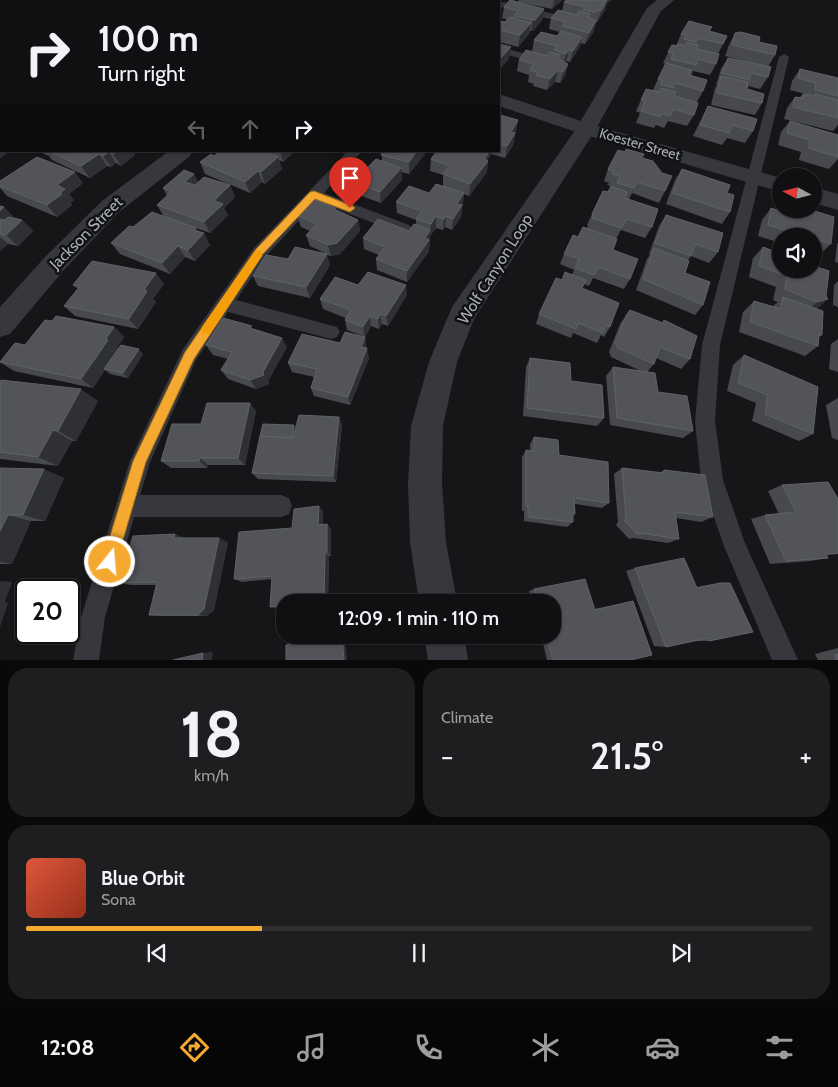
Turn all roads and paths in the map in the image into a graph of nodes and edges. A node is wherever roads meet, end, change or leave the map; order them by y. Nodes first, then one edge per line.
1 (666, 0) edge
2 (504, 5) edge
3 (571, 21) edge
4 (500, 50) edge
5 (784, 57) dead end
6 (542, 61) edge
7 (500, 100) edge
8 (586, 128) junction
9 (182, 152) edge
10 (355, 152) edge
11 (754, 177) junction
12 (772, 182) edge
13 (314, 194) junction
14 (822, 197) edge
15 (838, 202) edge
16 (404, 229) edge
17 (224, 304) junction
18 (0, 326) edge
19 (331, 332) dead end
20 (127, 506) junction
21 (281, 506) dead end
22 (437, 594) edge
23 (445, 644) edge
24 (86, 660) edge
25 (448, 660) edge
26 (785, 660) edge

1 - 8 street, Wolf Canyon Loop
2 - 3 lane
4 - 6 lane
5 - 11 lane
7 - 8 street, Koester Street
8 - 11 street, Koester Street
8 - 22 street, Wolf Canyon Loop
9 - 18 street, Jackson Street
10 - 13 lane
11 - 12 street, Koester Street
11 - 26 lane
13 - 16 lane
13 - 17 lane
14 - 15 street
17 - 19 lane
17 - 20 lane
20 - 21 lane
20 - 24 lane
23 - 25 street

